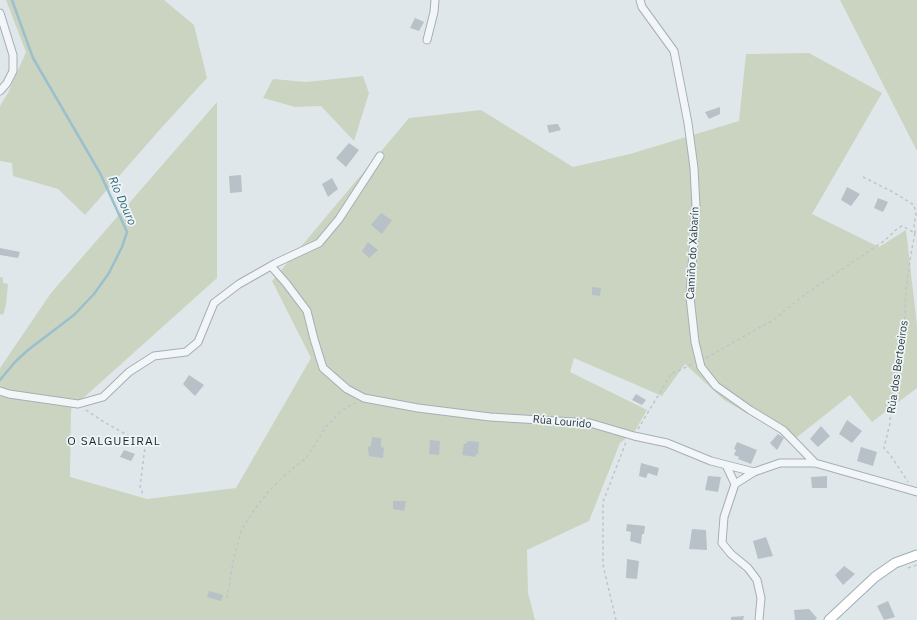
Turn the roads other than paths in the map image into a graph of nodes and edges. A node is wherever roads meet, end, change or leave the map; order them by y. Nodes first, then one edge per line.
1 (436, 0) edge
2 (640, 0) edge
3 (0, 13) edge
4 (427, 40) dead end
5 (0, 92) edge
6 (380, 156) dead end
7 (271, 266) junction
8 (0, 391) edge
9 (815, 463) junction
10 (726, 465) junction
11 (754, 472) junction
12 (735, 484) junction
13 (915, 491) edge
14 (917, 555) edge
15 (759, 620) edge
16 (829, 620) edge

1 - 4 street
2 - 9 street, Camiño do Xabarín
3 - 5 street
6 - 7 street
7 - 8 street
7 - 10 street, Rúa Lourido
9 - 11 street
9 - 13 street
10 - 11 street, Rúa Lourido
10 - 12 street
11 - 12 street
12 - 15 street
14 - 16 main road

